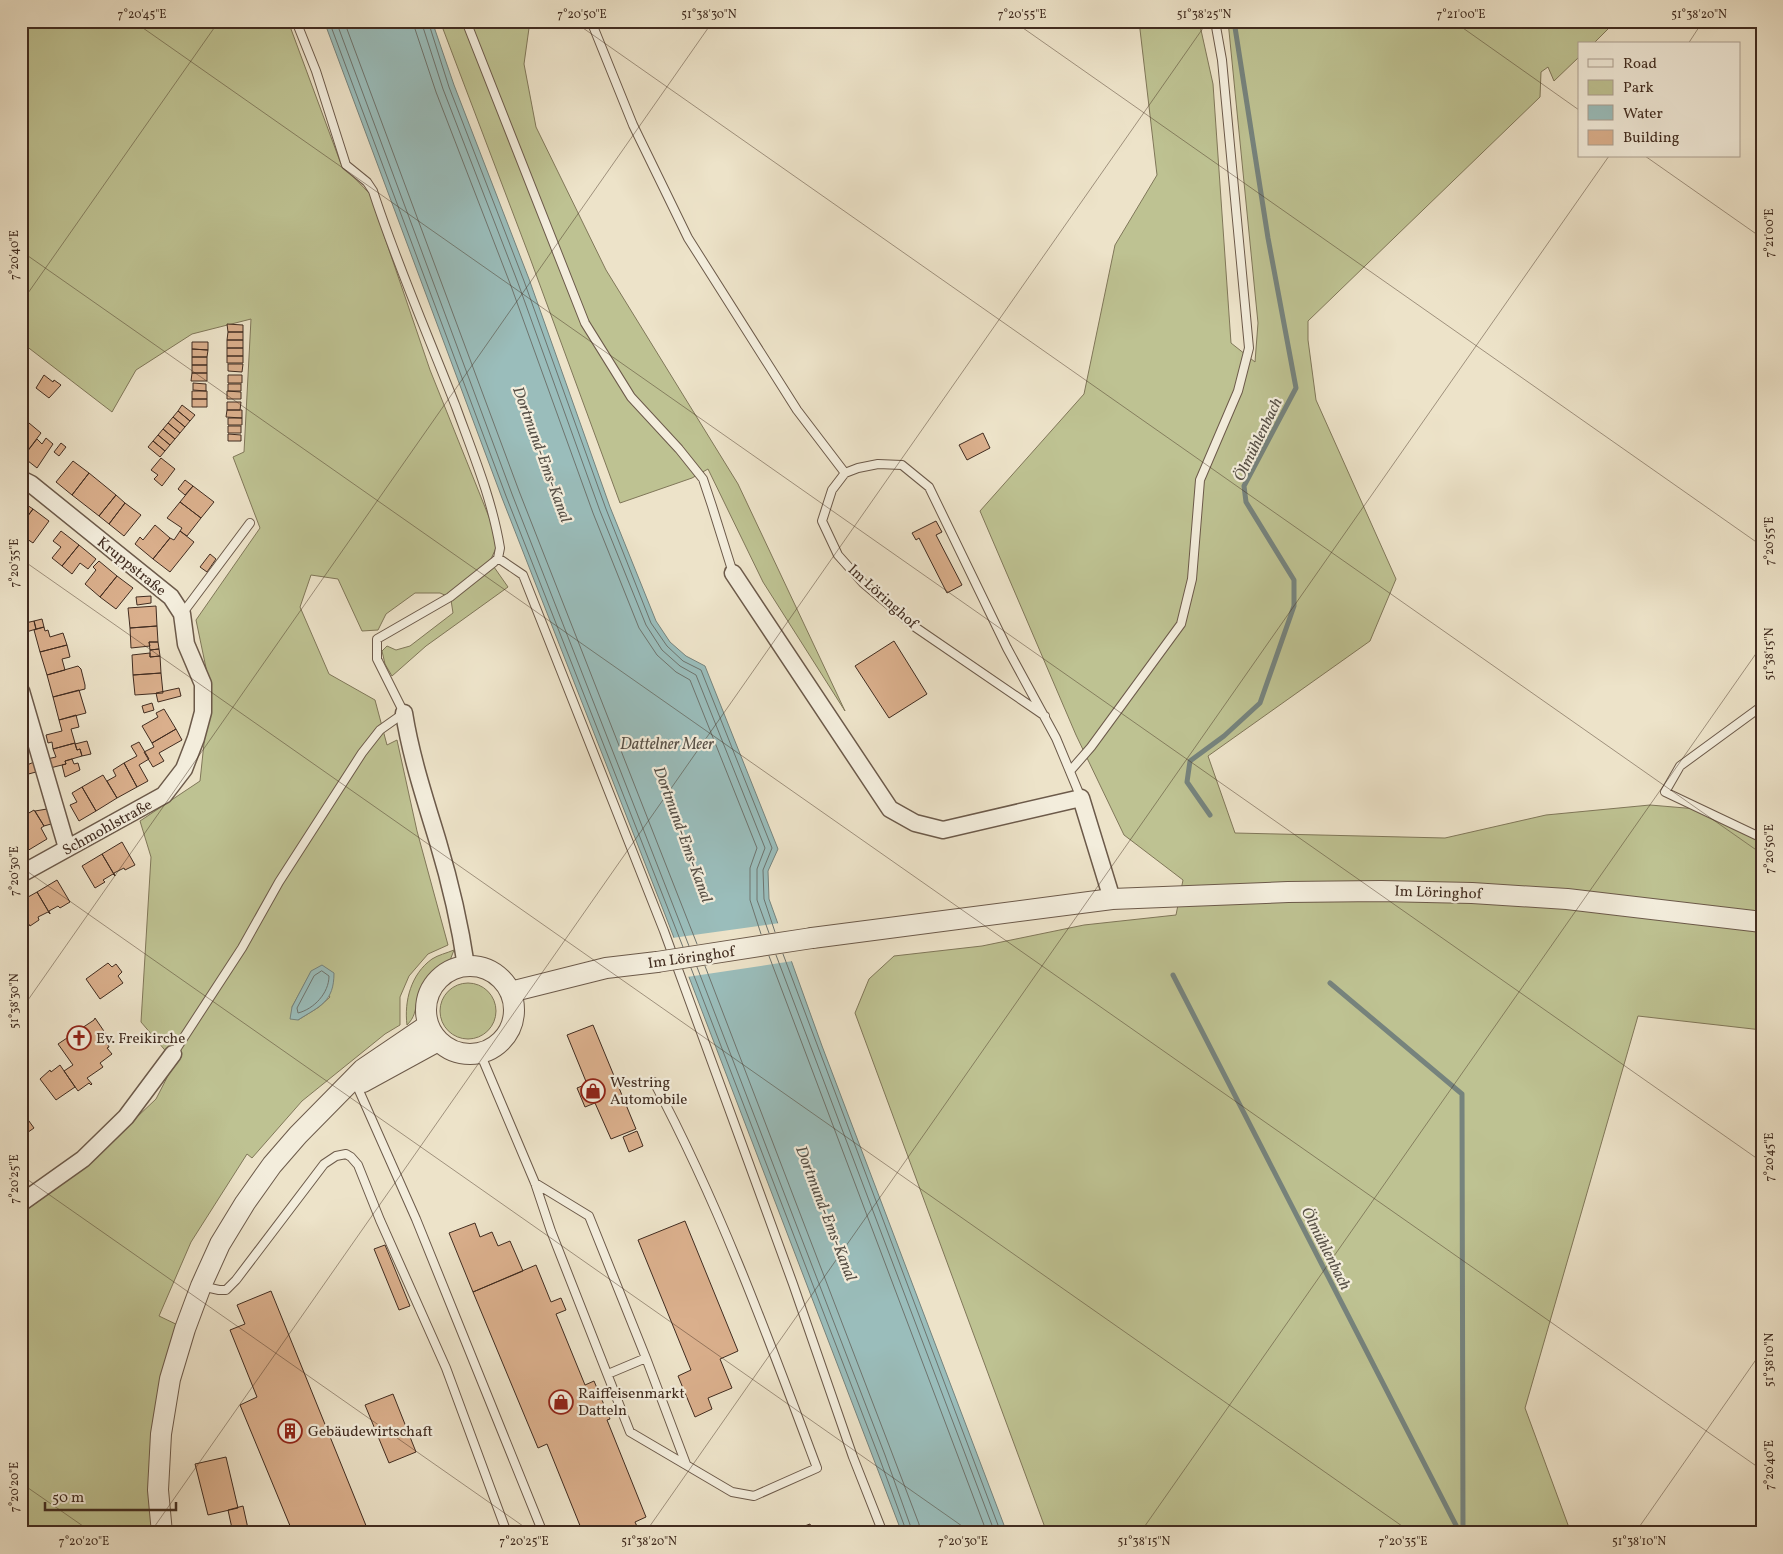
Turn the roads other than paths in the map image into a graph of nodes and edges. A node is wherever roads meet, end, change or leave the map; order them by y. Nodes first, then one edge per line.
1 (296, 21) edge
2 (466, 21) edge
3 (591, 21) edge
4 (1215, 21) edge
5 (845, 473) junction
6 (21, 480) edge
7 (250, 523) dead end
8 (498, 558) junction
9 (733, 573) joint
10 (182, 614) junction
11 (21, 691) edge
12 (1762, 706) edge
13 (404, 713) junction
14 (1045, 716) junction
15 (184, 769) joint
16 (1071, 770) junction
17 (1081, 798) junction
18 (1762, 838) edge
19 (67, 848) junction
20 (21, 874) edge
21 (1112, 899) junction
22 (1762, 922) edge
23 (466, 966) junction
24 (510, 992) junction
25 (433, 1033) junction
26 (480, 1053) junction
27 (173, 1054) joint
28 (654, 1082) dead end
29 (357, 1086) junction
30 (326, 1107) junction
31 (535, 1183) junction
32 (21, 1203) edge
33 (201, 1286) junction
34 (646, 1358) junction
35 (608, 1374) junction
36 (686, 1464) junction
37 (162, 1533) edge
38 (507, 1533) edge
39 (543, 1533) edge
40 (883, 1533) edge

1 - 8 lane
2 - 9 lane
3 - 5 lane
4 - 16 lane
5 - 14 lane, Im Löringhof
5 - 14 lane, Im Löringhof
6 - 10 street, Kruppstraße
7 - 10 lane
8 - 13 lane
8 - 40 lane
9 - 17 street
10 - 15 street, Kruppstraße
11 - 19 street
12 - 18 lane
13 - 23 street
13 - 27 lane
14 - 16 lane, Im Löringhof
15 - 19 street, Schmohlstraße
16 - 17 lane, Im Löringhof
17 - 21 street, Im Löringhof
19 - 20 street, Schmohlstraße
21 - 22 street, Im Löringhof
21 - 24 street, Im Löringhof, bridge
23 - 24 street
23 - 25 street
24 - 26 street
25 - 26 street
25 - 29 street
25 - 30 street
26 - 31 lane
27 - 32 street
28 - 36 lane
29 - 30 street
29 - 39 lane
30 - 33 street
31 - 34 lane
31 - 35 lane
33 - 37 street
33 - 38 lane
34 - 35 lane
34 - 36 lane
35 - 36 lane

